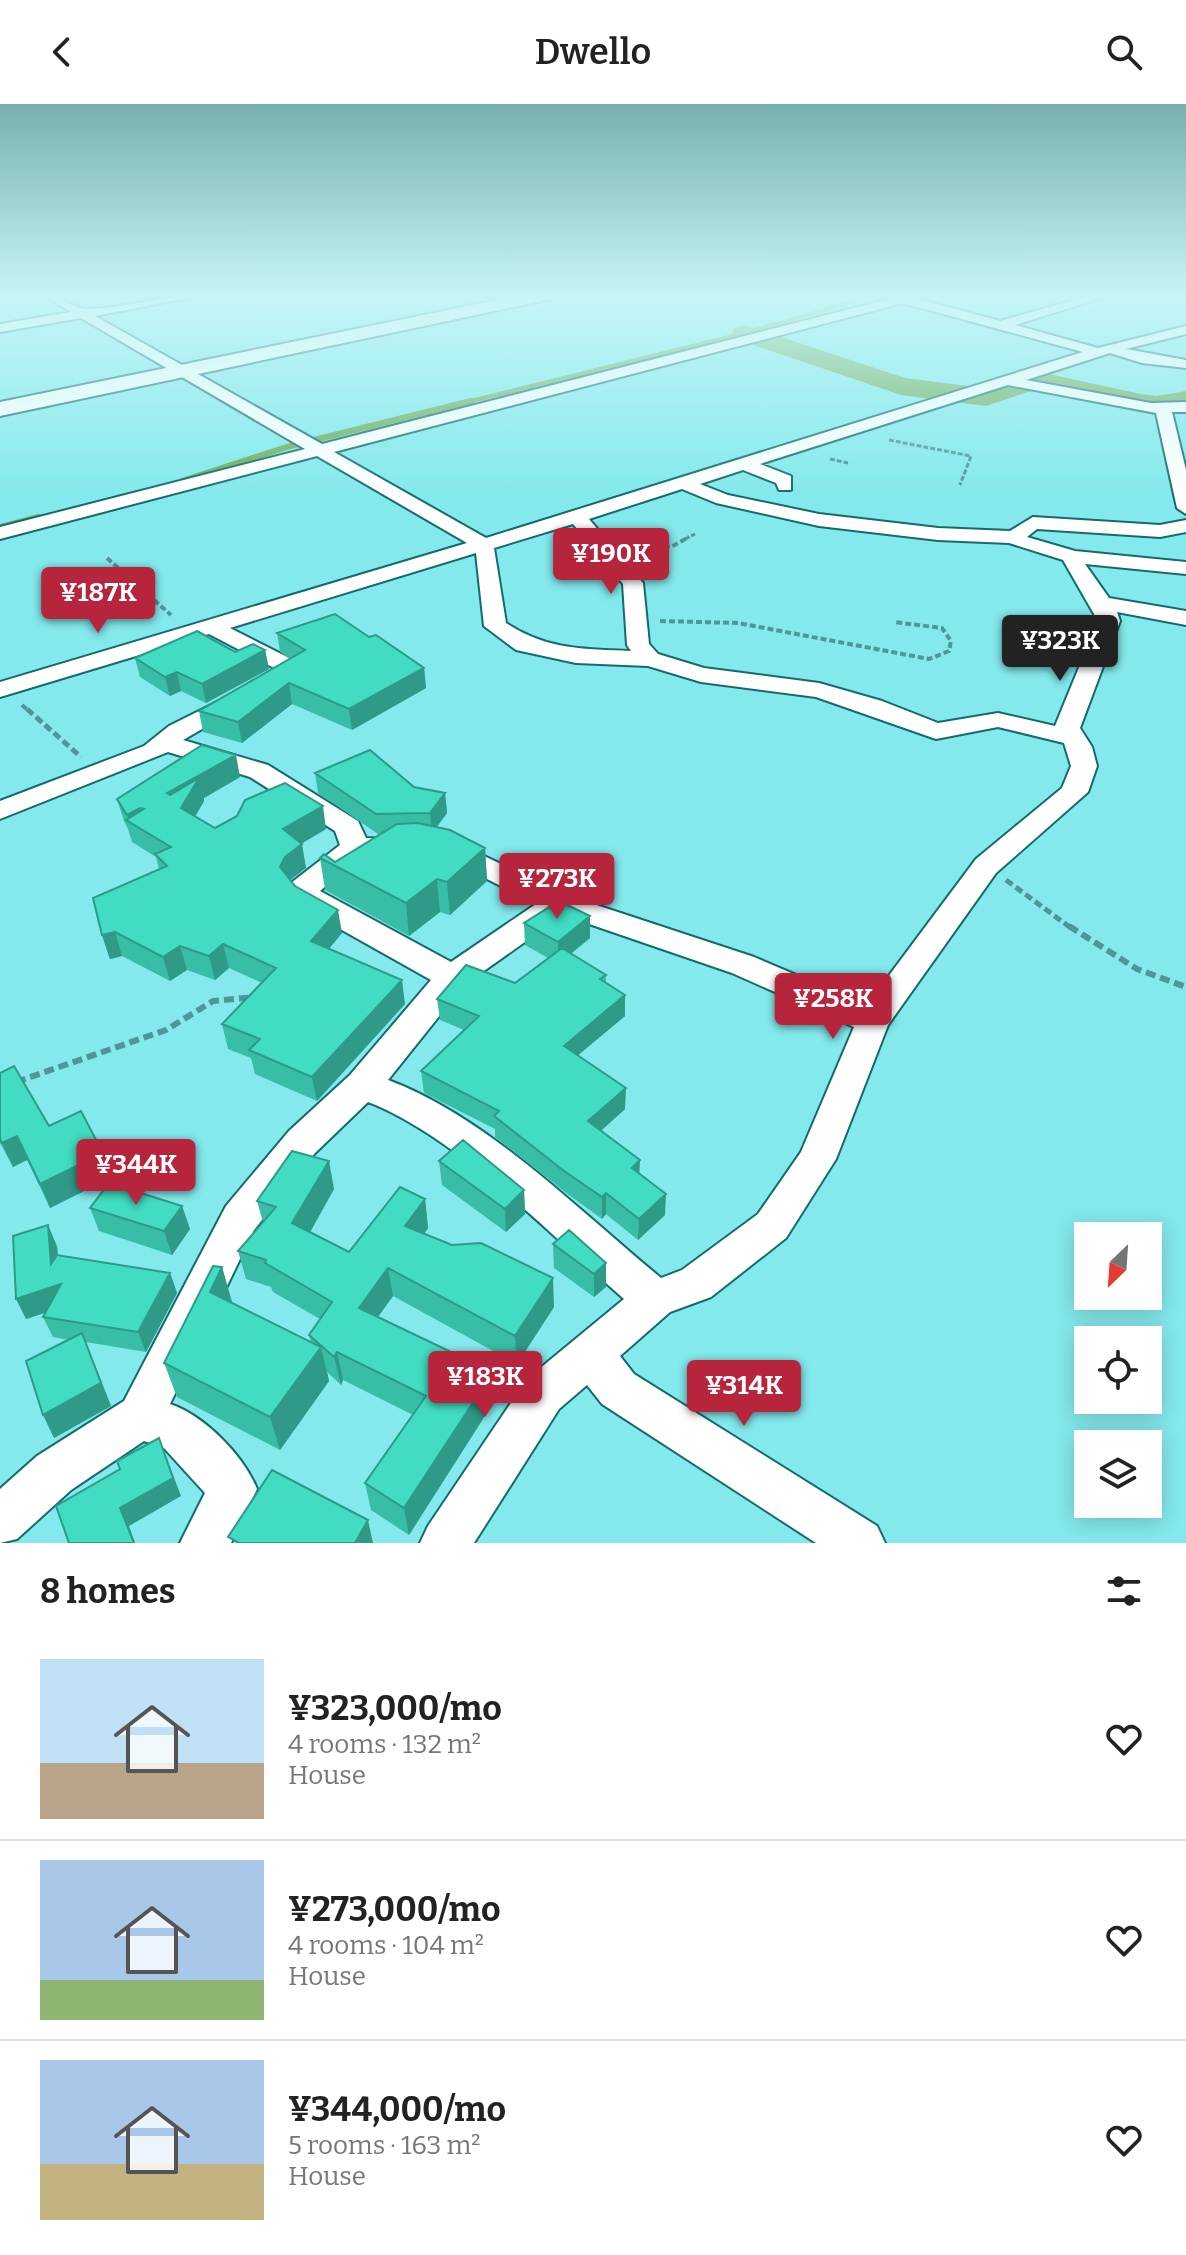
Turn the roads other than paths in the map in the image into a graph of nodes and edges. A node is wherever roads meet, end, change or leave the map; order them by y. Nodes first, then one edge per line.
1 (168, 361) edge
2 (233, 361) edge
3 (663, 361) edge
4 (1072, 361) edge
5 (1161, 361) edge
6 (1186, 364) edge
7 (186, 371) junction
8 (1011, 381) junction
9 (1186, 407) edge
10 (0, 409) edge
11 (1163, 409) junction
12 (321, 450) junction
13 (743, 464) junction
14 (684, 484) junction
15 (785, 486) dead end
16 (1186, 508) edge
17 (577, 516) junction
18 (1186, 526) edge
19 (0, 533) edge
20 (1014, 537) junction
21 (481, 543) junction
22 (1075, 557) junction
23 (1186, 568) edge
24 (1101, 603) junction
25 (1186, 618) edge
26 (200, 629) junction
27 (650, 659) junction
28 (2, 690) edge
29 (1071, 737) junction
30 (167, 743) junction
31 (0, 811) edge
32 (355, 847) junction
33 (558, 903) junction
34 (452, 977) junction
35 (873, 1021) junction
36 (363, 1085) junction
37 (655, 1299) junction
38 (591, 1355) junction
39 (140, 1417) junction
40 (0, 1522) edge
41 (205, 1543) edge
42 (445, 1543) edge
43 (860, 1543) edge

1 - 7 street
2 - 7 main road
3 - 12 street
4 - 8 street
5 - 6 street
7 - 10 main road
7 - 12 street
8 - 11 street
8 - 13 street
9 - 11 street
11 - 16 street
12 - 19 street
12 - 21 street
13 - 14 street
13 - 15 street
14 - 17 street
14 - 20 street
17 - 21 street
17 - 27 street
18 - 20 street
20 - 22 street
21 - 26 street
21 - 27 street
22 - 23 street
22 - 24 street
24 - 25 street
24 - 29 street
26 - 28 street
26 - 30 street
27 - 29 street
29 - 35 street
30 - 31 street
30 - 32 street
32 - 33 street
32 - 34 street
33 - 34 street
33 - 35 street
34 - 36 street
35 - 37 street
36 - 37 street
36 - 39 street
37 - 38 street
38 - 42 street
38 - 43 street
39 - 40 street
39 - 41 street

